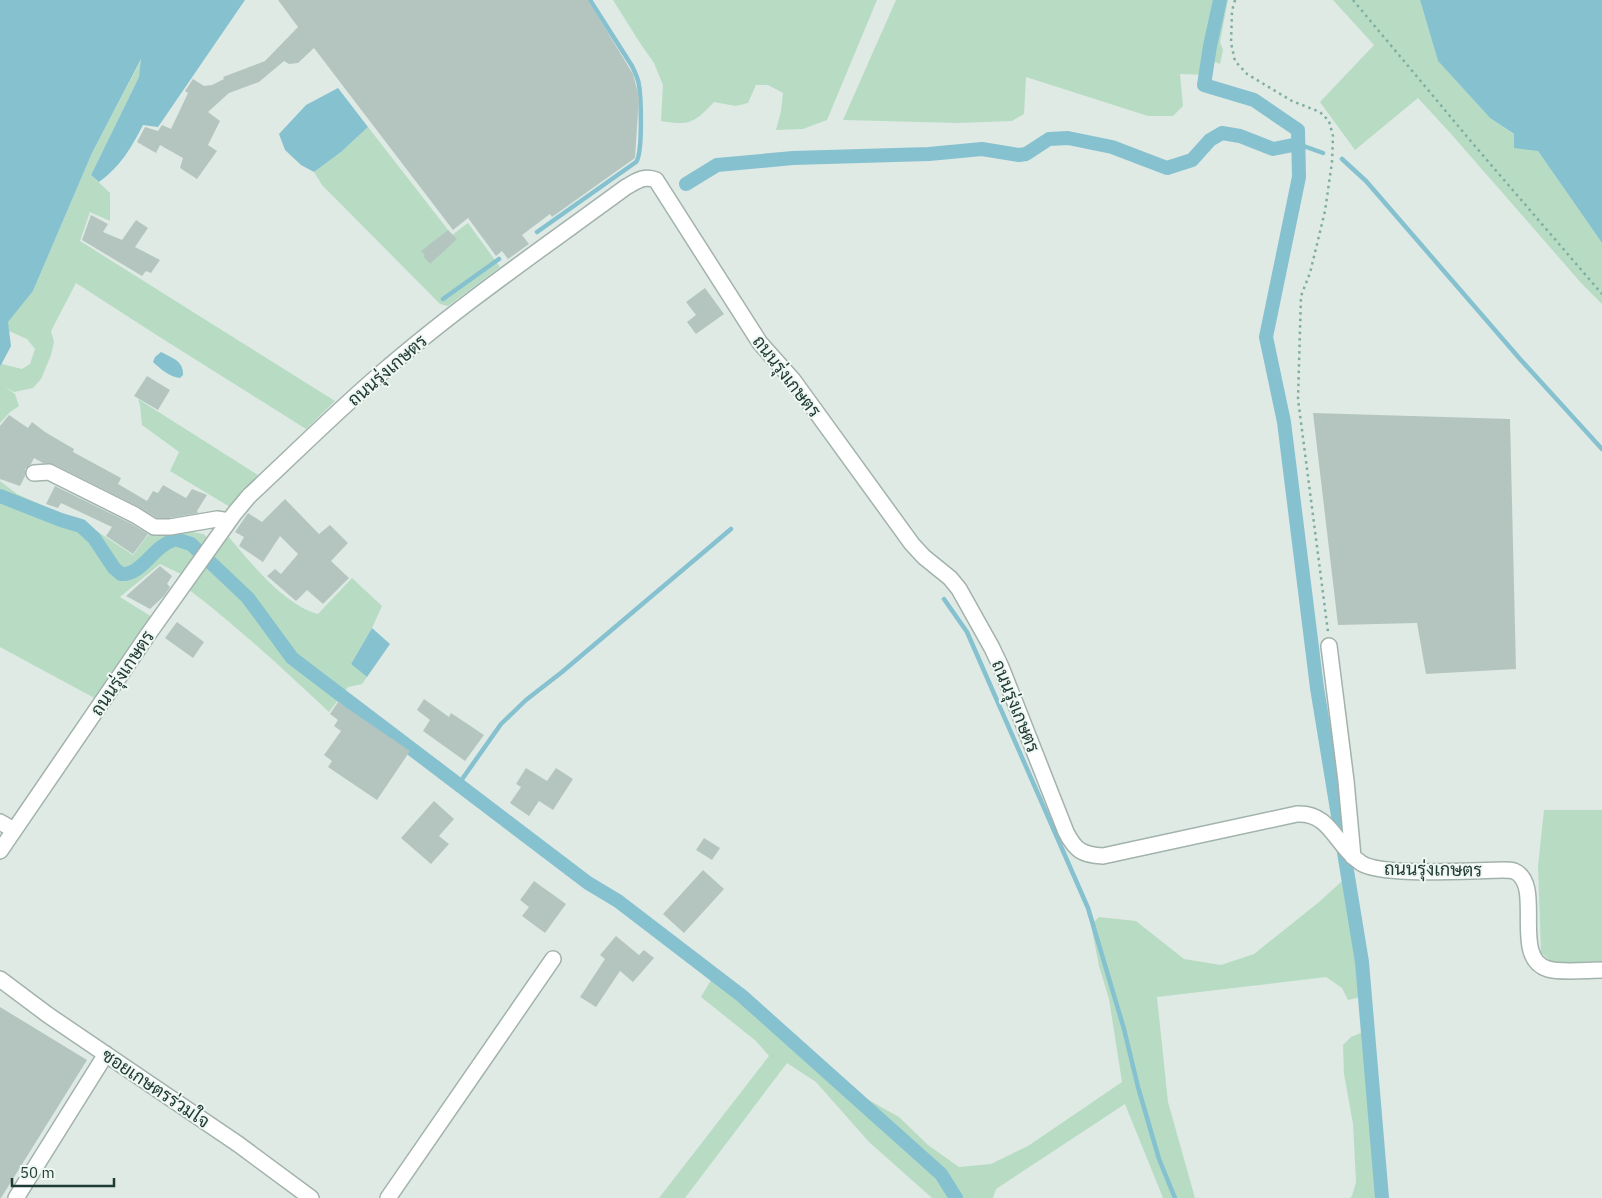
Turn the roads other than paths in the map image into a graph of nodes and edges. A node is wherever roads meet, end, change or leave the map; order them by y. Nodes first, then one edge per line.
1 (34, 473) dead end
2 (229, 521) junction
3 (1330, 646) road end
4 (0, 822) edge
5 (14, 830) junction
6 (0, 851) edge
7 (1353, 857) junction
8 (553, 959) dead end
9 (1602, 970) edge
10 (0, 979) edge
11 (106, 1054) junction
12 (16, 1198) edge
13 (311, 1198) edge
14 (388, 1198) edge

1 - 2 street
2 - 5 street, ถนนรุ่งเกษตร
2 - 7 street, ถนนรุ่งเกษตร
3 - 7 street
4 - 5 street
5 - 6 street, ถนนรุ่งเกษตร
7 - 9 street, ถนนรุ่งเกษตร
8 - 14 street
10 - 11 street, ซอยเกษตรร่วมใจ
11 - 12 street
11 - 13 street, ซอยเกษตรร่วมใจ

